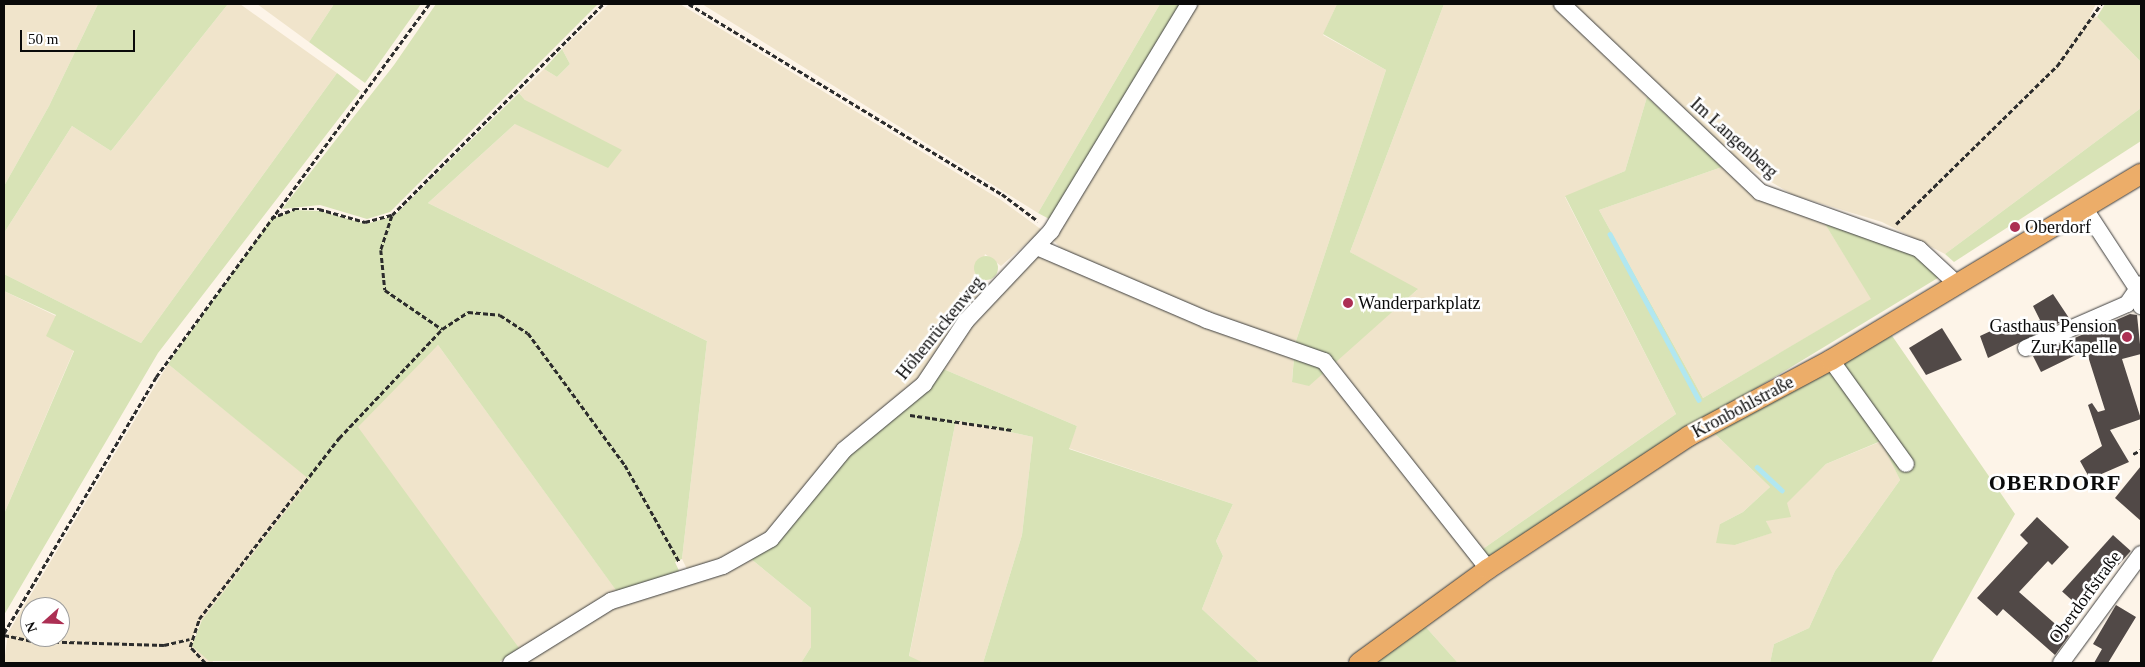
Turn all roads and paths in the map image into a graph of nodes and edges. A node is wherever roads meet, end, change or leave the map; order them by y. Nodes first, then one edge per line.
1 (430, 4) edge
2 (603, 4) edge
3 (689, 4) edge
4 (695, 4) edge
5 (1189, 4) edge
6 (1562, 4) edge
7 (2101, 4) edge
8 (698, 10) junction
9 (2141, 174) edge
10 (2084, 209) junction
11 (392, 215) junction
12 (270, 218) junction
13 (1051, 231) junction
14 (1884, 236) junction
15 (1037, 247) junction
16 (1958, 285) junction
17 (2139, 285) edge
18 (2141, 306) edge
19 (442, 329) junction
20 (2026, 348) dead end
21 (1831, 360) junction
22 (892, 413) junction
23 (1012, 430) dead end
24 (2141, 450) edge
25 (2133, 454) dead end
26 (1906, 464) dead end
27 (2141, 554) edge
28 (1488, 569) junction
29 (688, 577) junction
30 (4, 634) edge
31 (189, 639) junction
32 (205, 663) edge
33 (511, 663) edge
34 (1359, 663) edge
35 (2061, 663) edge

1 - 12 path
2 - 11 path
3 - 8 path
4 - 8 path
5 - 13 street, Höhenrückenweg
6 - 14 street, Im Langenberg
7 - 14 path
8 - 13 path
9 - 10 main road, Kronbohlstraße
10 - 16 main road, Kronbohlstraße
10 - 17 street
11 - 12 path
11 - 19 path
12 - 30 path
13 - 15 street, Höhenrückenweg
14 - 16 street, Im Langenberg
15 - 22 street, Höhenrückenweg
15 - 28 street
16 - 21 main road, Kronbohlstraße
17 - 18 street
17 - 20 street
19 - 29 path
19 - 31 path
21 - 26 street
21 - 28 main road, Kronbohlstraße
22 - 23 path
22 - 29 street, Höhenrückenweg
24 - 25 path
27 - 35 street, Oberdorfstraße
28 - 34 main road, Kronbohlstraße
29 - 33 street, Höhenrückenweg
30 - 31 path
31 - 32 path

